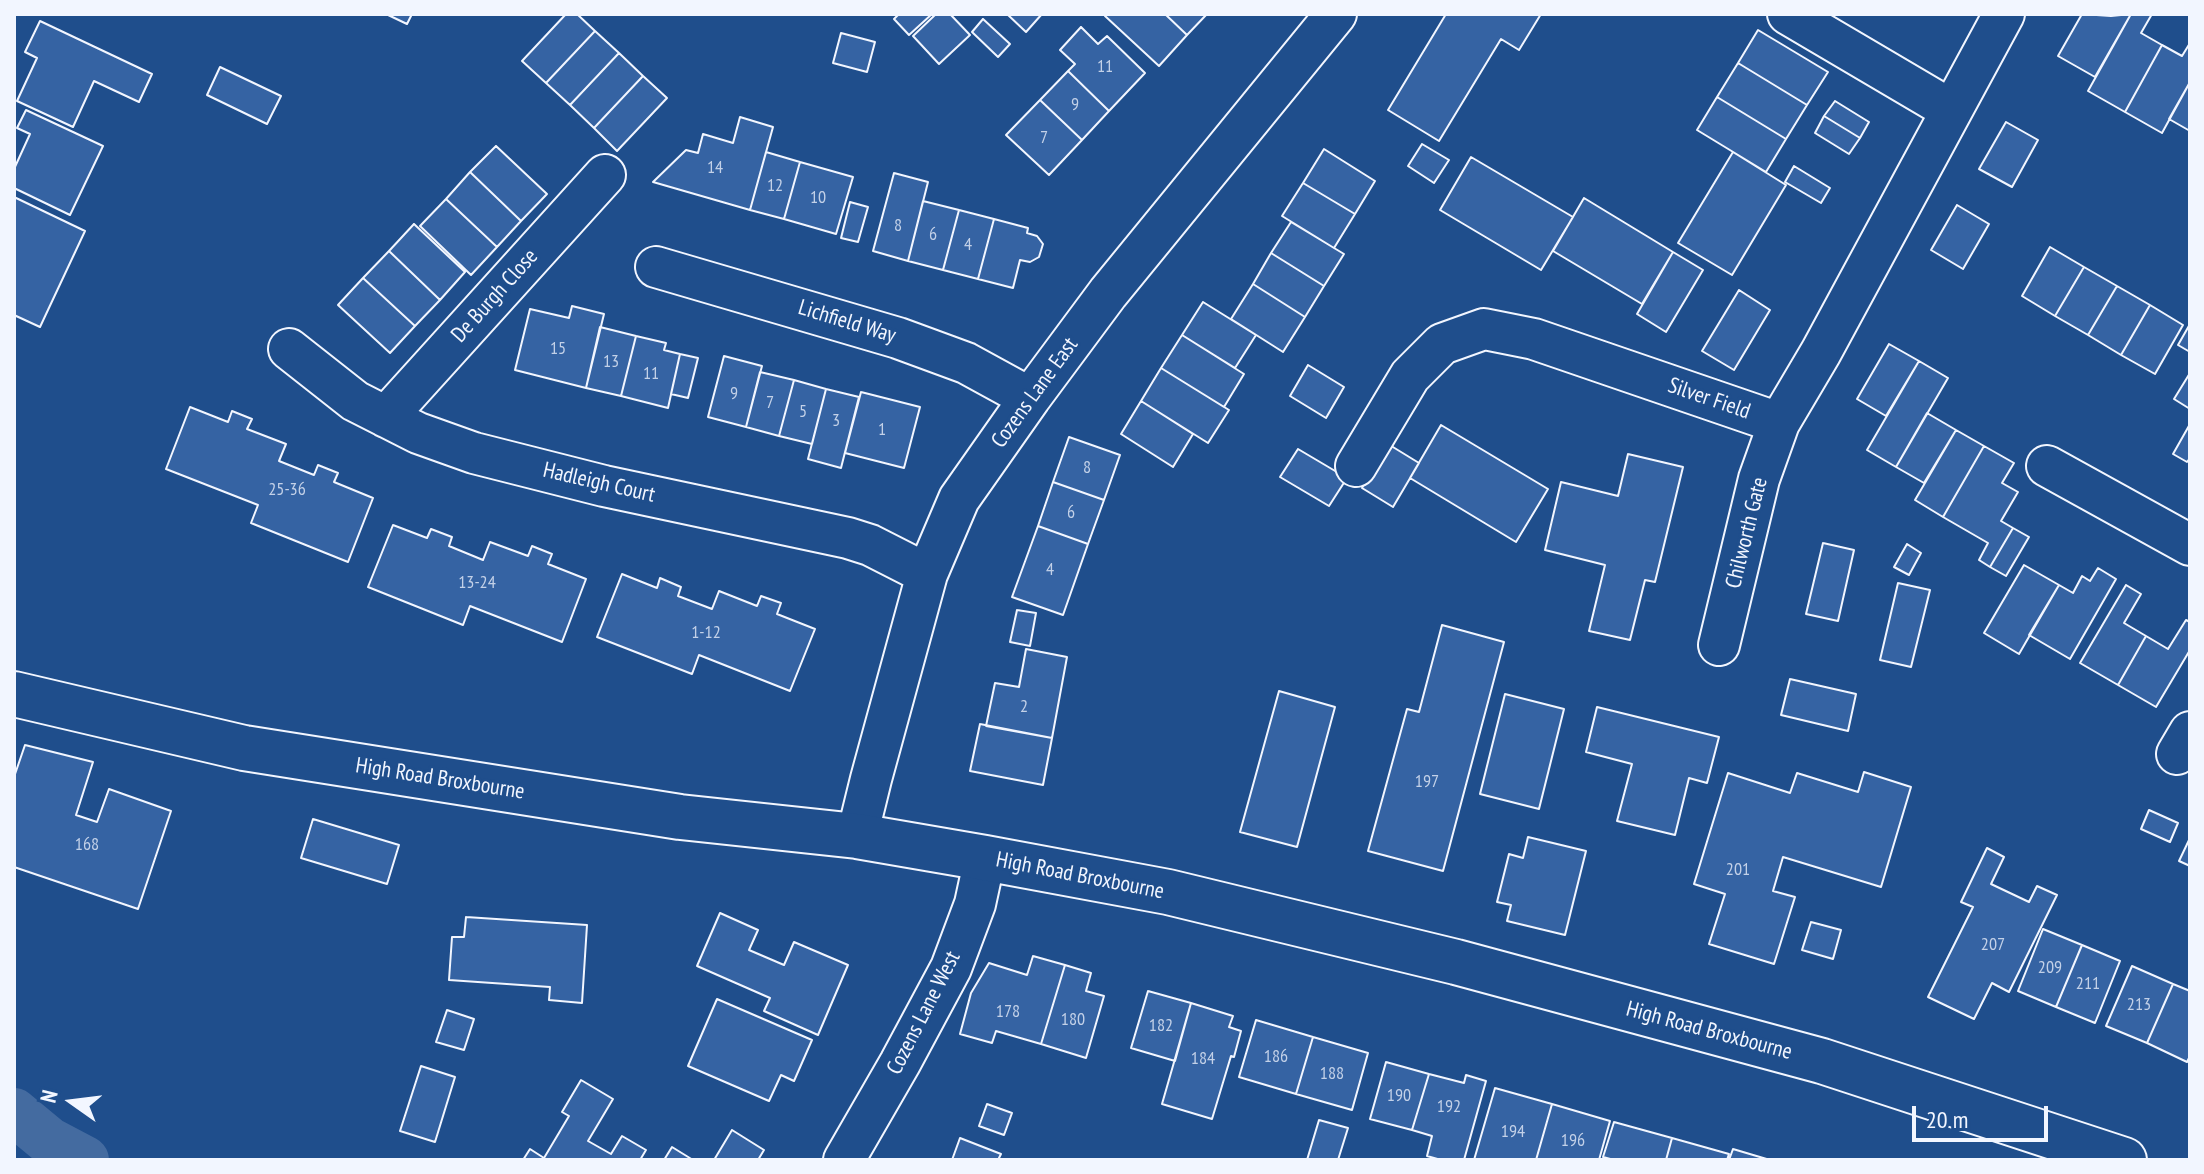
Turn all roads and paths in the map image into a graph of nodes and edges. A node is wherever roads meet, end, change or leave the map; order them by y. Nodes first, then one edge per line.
1 (1336, 14) edge
2 (1788, 14) edge
3 (2004, 14) edge
4 (1951, 110) junction
5 (605, 175) dead end
6 (656, 267) dead end
7 (289, 349) dead end
8 (1030, 398) junction
9 (386, 417) junction
10 (1779, 423) junction
11 (1356, 466) dead end
12 (2047, 466) dead end
13 (2190, 545) edge
14 (927, 574) junction
15 (1719, 645) dead end
16 (14, 694) edge
17 (857, 836) junction
18 (985, 858) junction
19 (844, 1160) edge
20 (2124, 1160) edge

1 - 8 street, Cozens Lane East
2 - 4 street
3 - 4 street, Silver Field
4 - 10 street, Silver Field
5 - 9 street, De Burgh Close
6 - 8 street, Lichfield Way
7 - 9 street, Hadleigh Court
8 - 14 street, Cozens Lane East
9 - 14 street, Hadleigh Court
10 - 11 street, Silver Field
10 - 15 street, Chilworth Gate
12 - 13 street
14 - 17 street, Cozens Lane East
16 - 17 main road, High Road Broxbourne
17 - 18 main road, High Road Broxbourne
18 - 19 street, Cozens Lane West
18 - 20 main road, High Road Broxbourne

